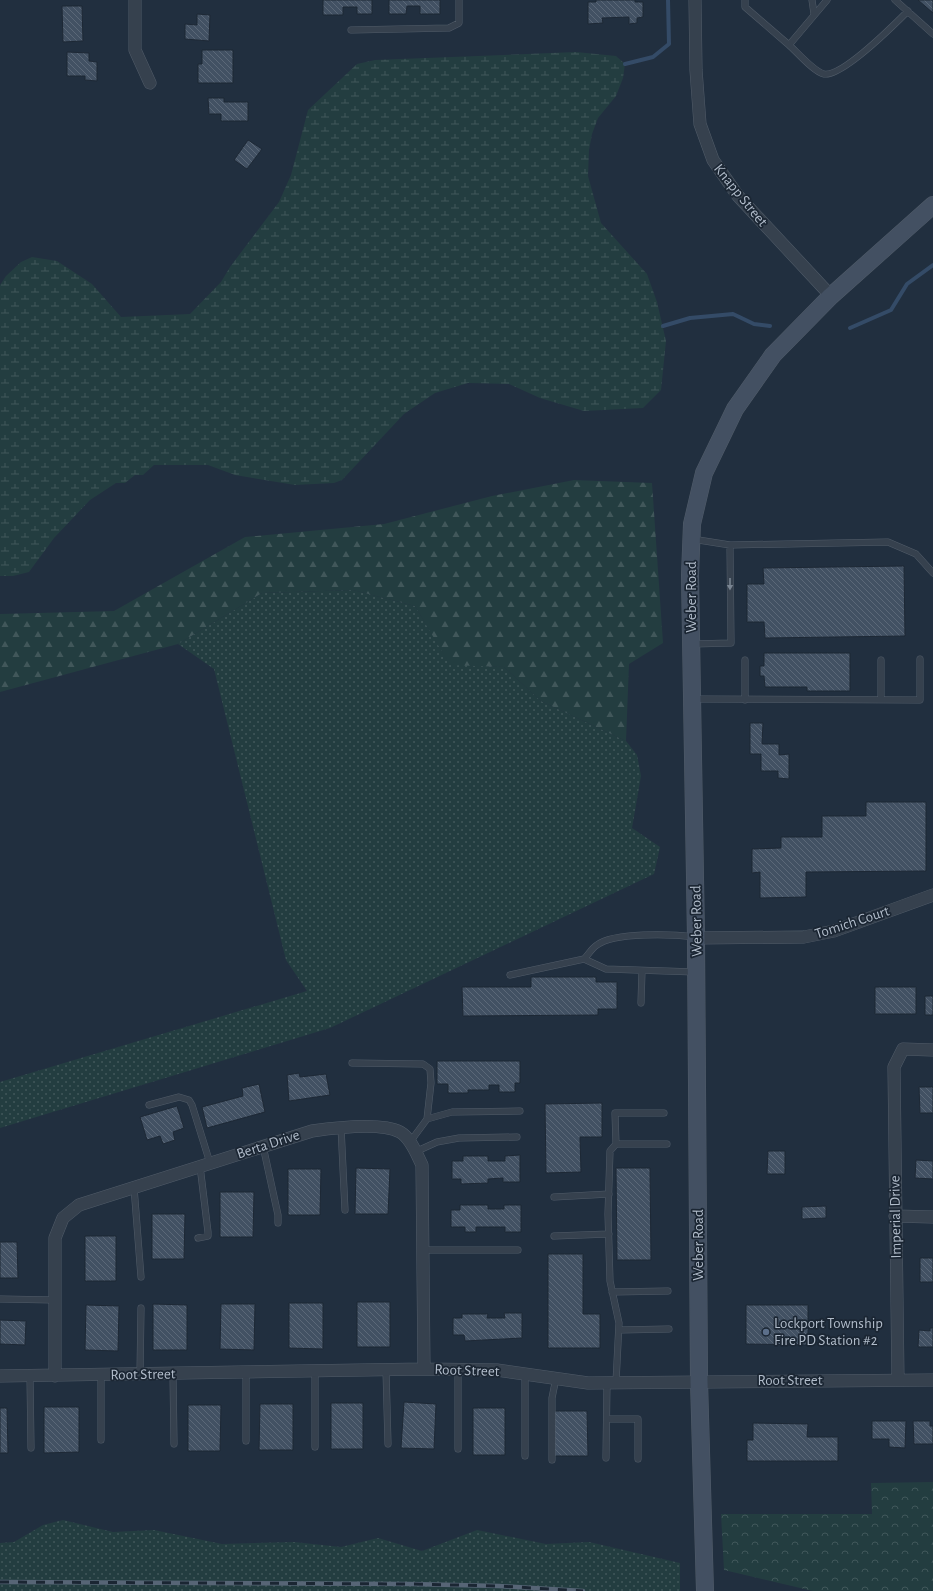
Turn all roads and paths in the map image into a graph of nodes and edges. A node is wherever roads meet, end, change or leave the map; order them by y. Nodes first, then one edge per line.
1 (135, 0) edge
2 (459, 0) edge
3 (695, 0) edge
4 (745, 0) edge
5 (812, 0) edge
6 (827, 0) edge
7 (895, 0) edge
8 (908, 11) junction
9 (814, 14) junction
10 (351, 30) dead end
11 (933, 34) edge
12 (789, 45) junction
13 (150, 83) dead end
14 (933, 205) edge
15 (831, 296) junction
16 (691, 539) junction
17 (730, 545) junction
18 (933, 573) edge
19 (691, 644) junction
20 (920, 659) dead end
21 (745, 660) dead end
22 (882, 660) dead end
23 (692, 699) junction
24 (745, 700) junction
25 (881, 700) junction
26 (933, 895) edge
27 (696, 938) junction
28 (584, 959) junction
29 (642, 971) junction
30 (697, 972) junction
31 (510, 975) dead end
32 (641, 1003) dead end
33 (933, 1050) edge
34 (352, 1064) dead end
35 (149, 1105) dead end
36 (520, 1111) dead end
37 (664, 1113) dead end
38 (427, 1119) junction
39 (341, 1127) junction
40 (517, 1137) dead end
41 (616, 1144) junction
42 (667, 1144) dead end
43 (263, 1146) junction
44 (413, 1147) junction
45 (205, 1165) junction
46 (134, 1187) junction
47 (609, 1194) junction
48 (554, 1197) dead end
49 (345, 1210) dead end
50 (895, 1216) junction
51 (933, 1217) edge
52 (278, 1223) dead end
53 (609, 1234) junction
54 (554, 1236) dead end
55 (198, 1238) dead end
56 (423, 1250) junction
57 (518, 1250) dead end
58 (141, 1277) dead end
59 (612, 1292) junction
60 (668, 1292) dead end
61 (0, 1299) edge
62 (55, 1300) junction
63 (141, 1308) dead end
64 (669, 1329) dead end
65 (619, 1330) junction
66 (424, 1369) junction
67 (458, 1369) junction
68 (386, 1370) junction
69 (315, 1371) junction
70 (246, 1372) junction
71 (140, 1374) junction
72 (173, 1374) junction
73 (524, 1374) junction
74 (101, 1375) junction
75 (0, 1376) edge
76 (30, 1376) junction
77 (55, 1376) junction
78 (556, 1378) junction
79 (898, 1380) junction
80 (933, 1380) edge
81 (699, 1381) junction
82 (612, 1382) junction
83 (607, 1419) junction
84 (101, 1440) dead end
85 (246, 1441) dead end
86 (174, 1444) dead end
87 (388, 1444) dead end
88 (315, 1447) dead end
89 (31, 1448) dead end
90 (458, 1449) dead end
91 (525, 1456) dead end
92 (606, 1458) dead end
93 (638, 1459) dead end
94 (552, 1460) dead end
95 (704, 1591) edge

1 - 13 street
2 - 10 lane
3 - 15 street, Knapp Street
4 - 12 lane
5 - 9 lane
6 - 9 lane
7 - 8 lane
8 - 11 lane
8 - 12 lane
9 - 12 lane
14 - 15 main road, Weber Road
15 - 16 main road, Weber Road
16 - 17 lane
16 - 19 main road, Weber Road
17 - 18 lane
17 -> 19 lane
19 - 23 main road, Weber Road
20 - 25 lane
21 - 24 lane
22 - 25 lane
23 - 24 lane
23 - 27 main road, Weber Road
24 - 25 lane
26 - 27 street, Tomich Court
27 - 28 lane
27 - 30 main road, Weber Road
28 - 29 lane
28 - 31 lane
29 - 30 lane
29 - 32 lane
30 - 81 main road, Weber Road
33 - 50 street, Imperial Drive
34 - 38 lane
35 - 45 lane
36 - 38 lane
37 - 41 lane
38 - 44 lane
39 - 43 street, Berta Drive
39 - 44 street, Berta Drive
39 - 49 lane
40 - 44 lane
41 - 42 lane
41 - 47 lane
43 - 45 street, Berta Drive
43 - 52 lane
44 - 56 street
45 - 46 street, Berta Drive
45 - 55 lane
46 - 58 lane
46 - 62 street, Berta Drive
47 - 48 lane
47 - 53 lane
50 - 51 street
50 - 79 street, Imperial Drive
53 - 54 lane
53 - 59 lane
56 - 57 lane
56 - 66 street
59 - 60 lane
59 - 65 lane
61 - 62 lane
62 - 77 street, Berta Drive
63 - 71 lane
64 - 65 lane
65 - 82 lane
66 - 67 street, Root Street
66 - 68 street, Root Street
67 - 73 street, Root Street
67 - 90 lane
68 - 69 street, Root Street
68 - 87 lane
69 - 70 street, Root Street
69 - 88 lane
70 - 72 street, Root Street
70 - 85 lane
71 - 72 street, Root Street
71 - 74 street, Root Street
72 - 86 lane
73 - 78 street, Root Street
73 - 91 lane
74 - 77 street, Root Street
74 - 84 lane
75 - 76 street, Root Street
76 - 77 street, Root Street
76 - 89 lane
78 - 82 street, Root Street
78 - 94 lane
79 - 80 street, Root Street
79 - 81 street, Root Street
81 - 82 street, Root Street
81 - 95 main road, Weber Road
82 - 83 lane
83 - 92 lane
83 - 93 lane

